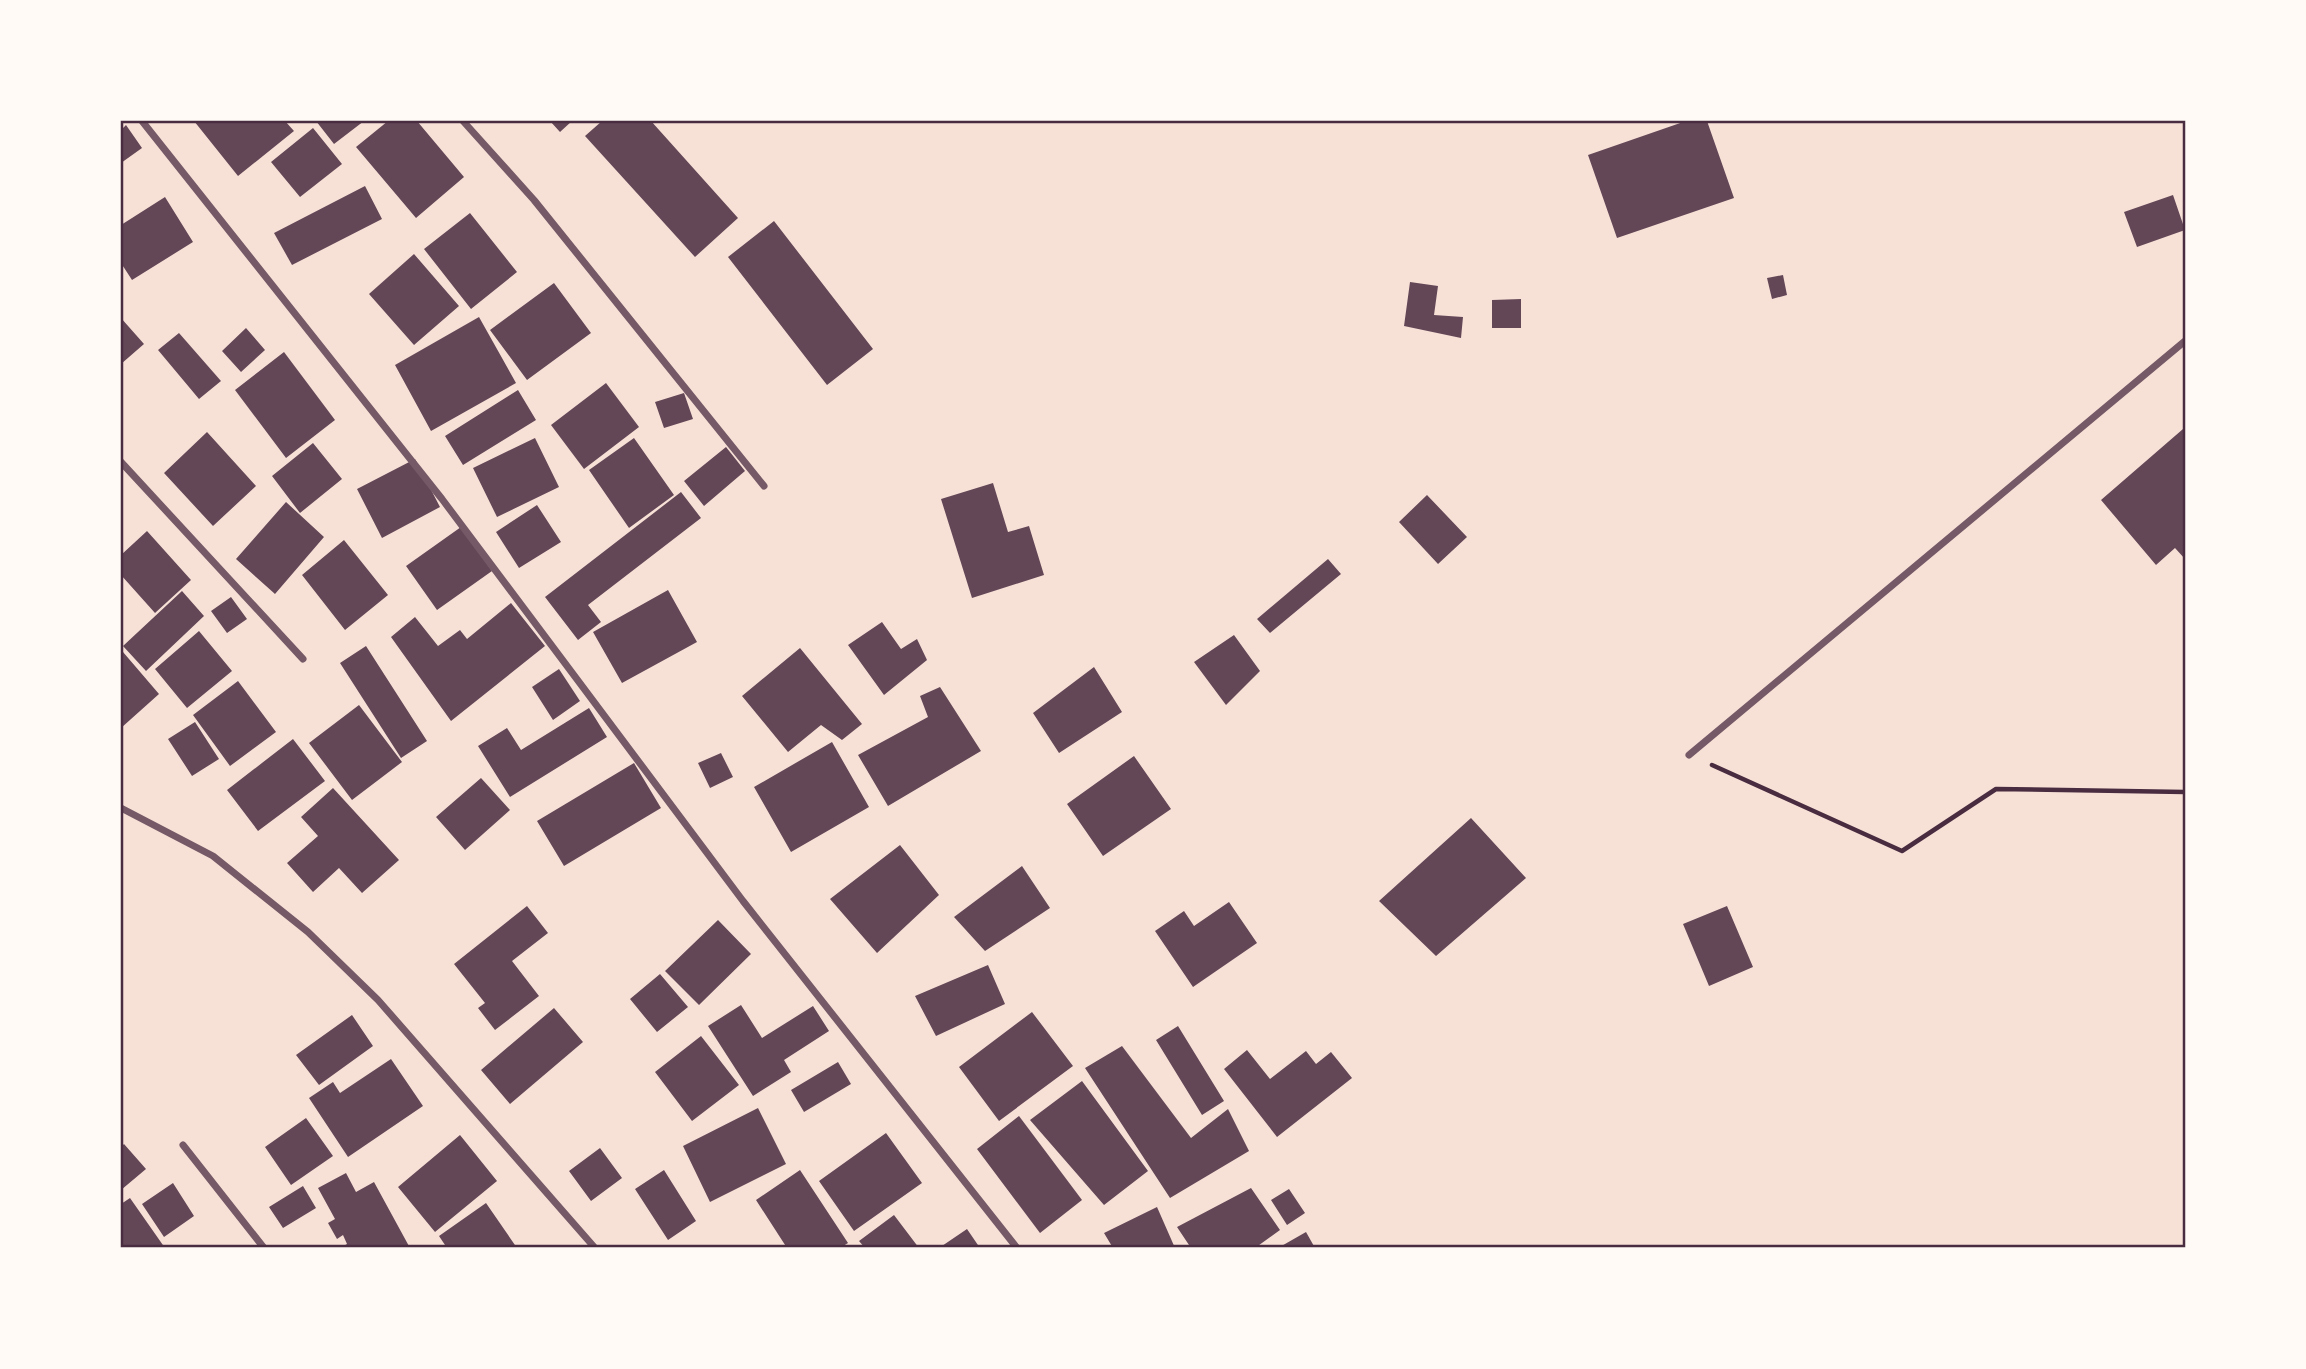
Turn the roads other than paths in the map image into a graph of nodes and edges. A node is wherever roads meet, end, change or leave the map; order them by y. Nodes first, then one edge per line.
1 (142, 121) edge
2 (463, 121) edge
3 (2185, 341) edge
4 (121, 463) edge
5 (764, 486) dead end
6 (303, 659) dead end
7 (1689, 755) road end
8 (121, 808) edge
9 (183, 1144) dead end
10 (264, 1248) edge
11 (595, 1248) edge
12 (1017, 1248) edge

1 - 12 street
2 - 5 street
3 - 7 street
4 - 6 street
8 - 11 street
9 - 10 street

